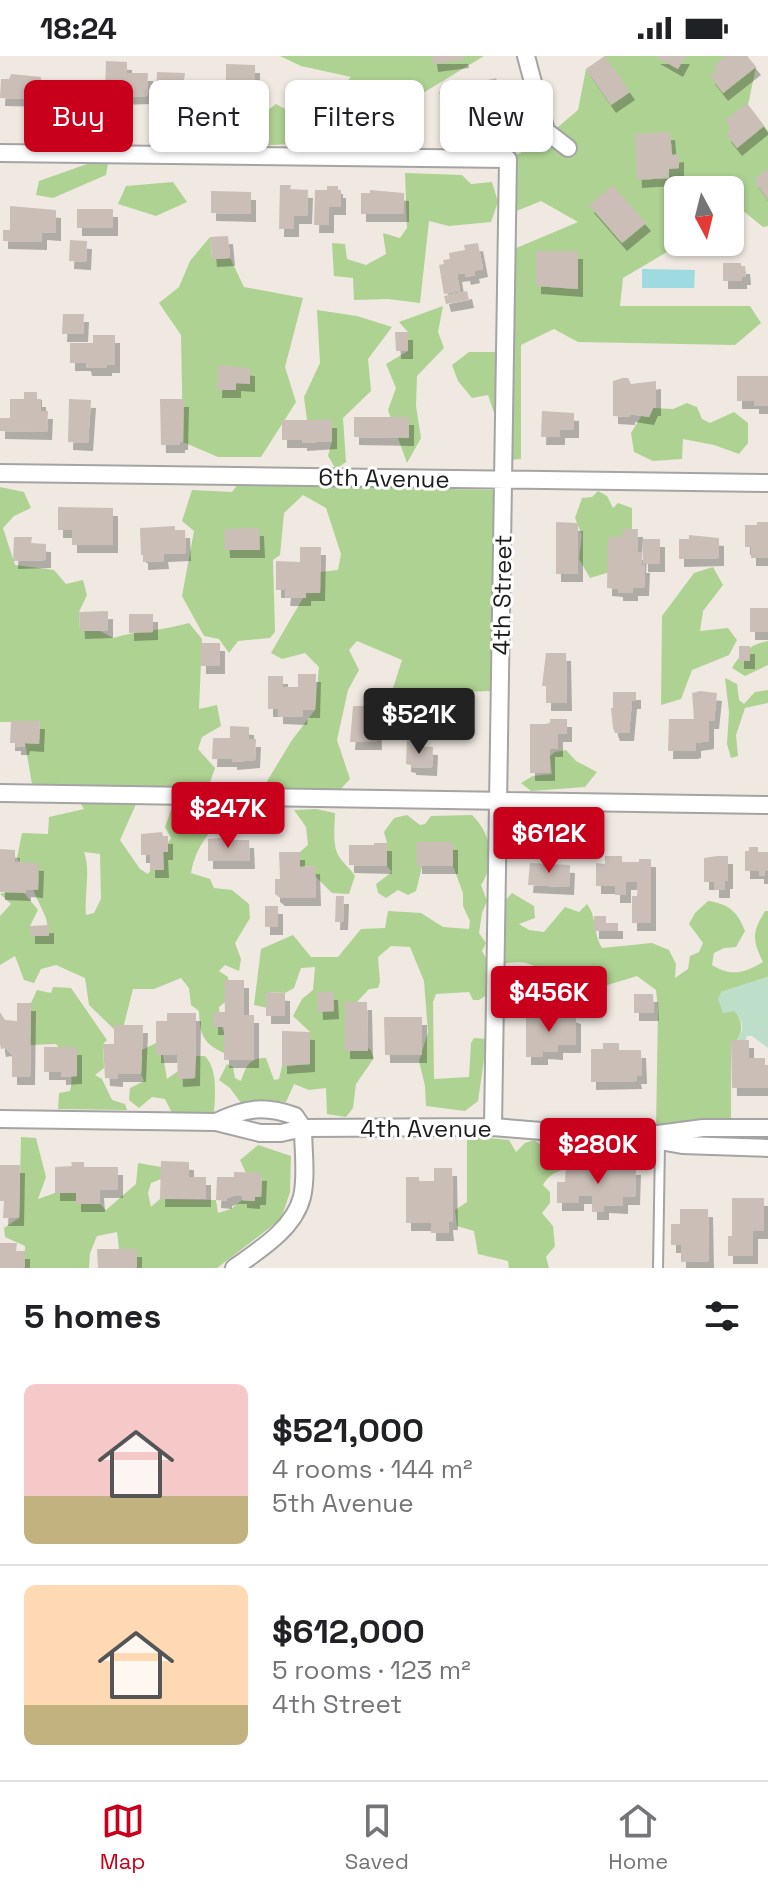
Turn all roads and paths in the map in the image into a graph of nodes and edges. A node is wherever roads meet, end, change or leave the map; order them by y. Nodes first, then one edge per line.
1 (526, 56) edge
2 (568, 148) dead end
3 (0, 153) edge
4 (0, 473) edge
5 (504, 480) junction
6 (768, 483) edge
7 (0, 793) edge
8 (499, 800) junction
9 (768, 805) edge
10 (0, 1119) edge
11 (216, 1122) junction
12 (493, 1127) junction
13 (303, 1128) junction
14 (743, 1128) junction
15 (768, 1128) edge
16 (652, 1140) junction
17 (742, 1146) junction
18 (768, 1148) edge
19 (234, 1268) edge
20 (658, 1268) edge

1 - 2 street
3 - 5 street, 4th Street
4 - 5 street, 6th Avenue
5 - 6 street, 6th Avenue
5 - 8 street, 4th Street
7 - 8 street
8 - 9 street
8 - 12 street, 4th Street
10 - 11 street, 4th Avenue
11 - 13 street, 4th Avenue
11 - 13 street, 4th Avenue
12 - 13 street, 4th Avenue
12 - 16 street, 4th Avenue
13 - 19 street
14 - 15 street, 4th Avenue
14 - 16 street, 4th Avenue
14 - 17 street
16 - 17 street, 4th Avenue
16 - 20 lane
17 - 18 street, 4th Avenue

